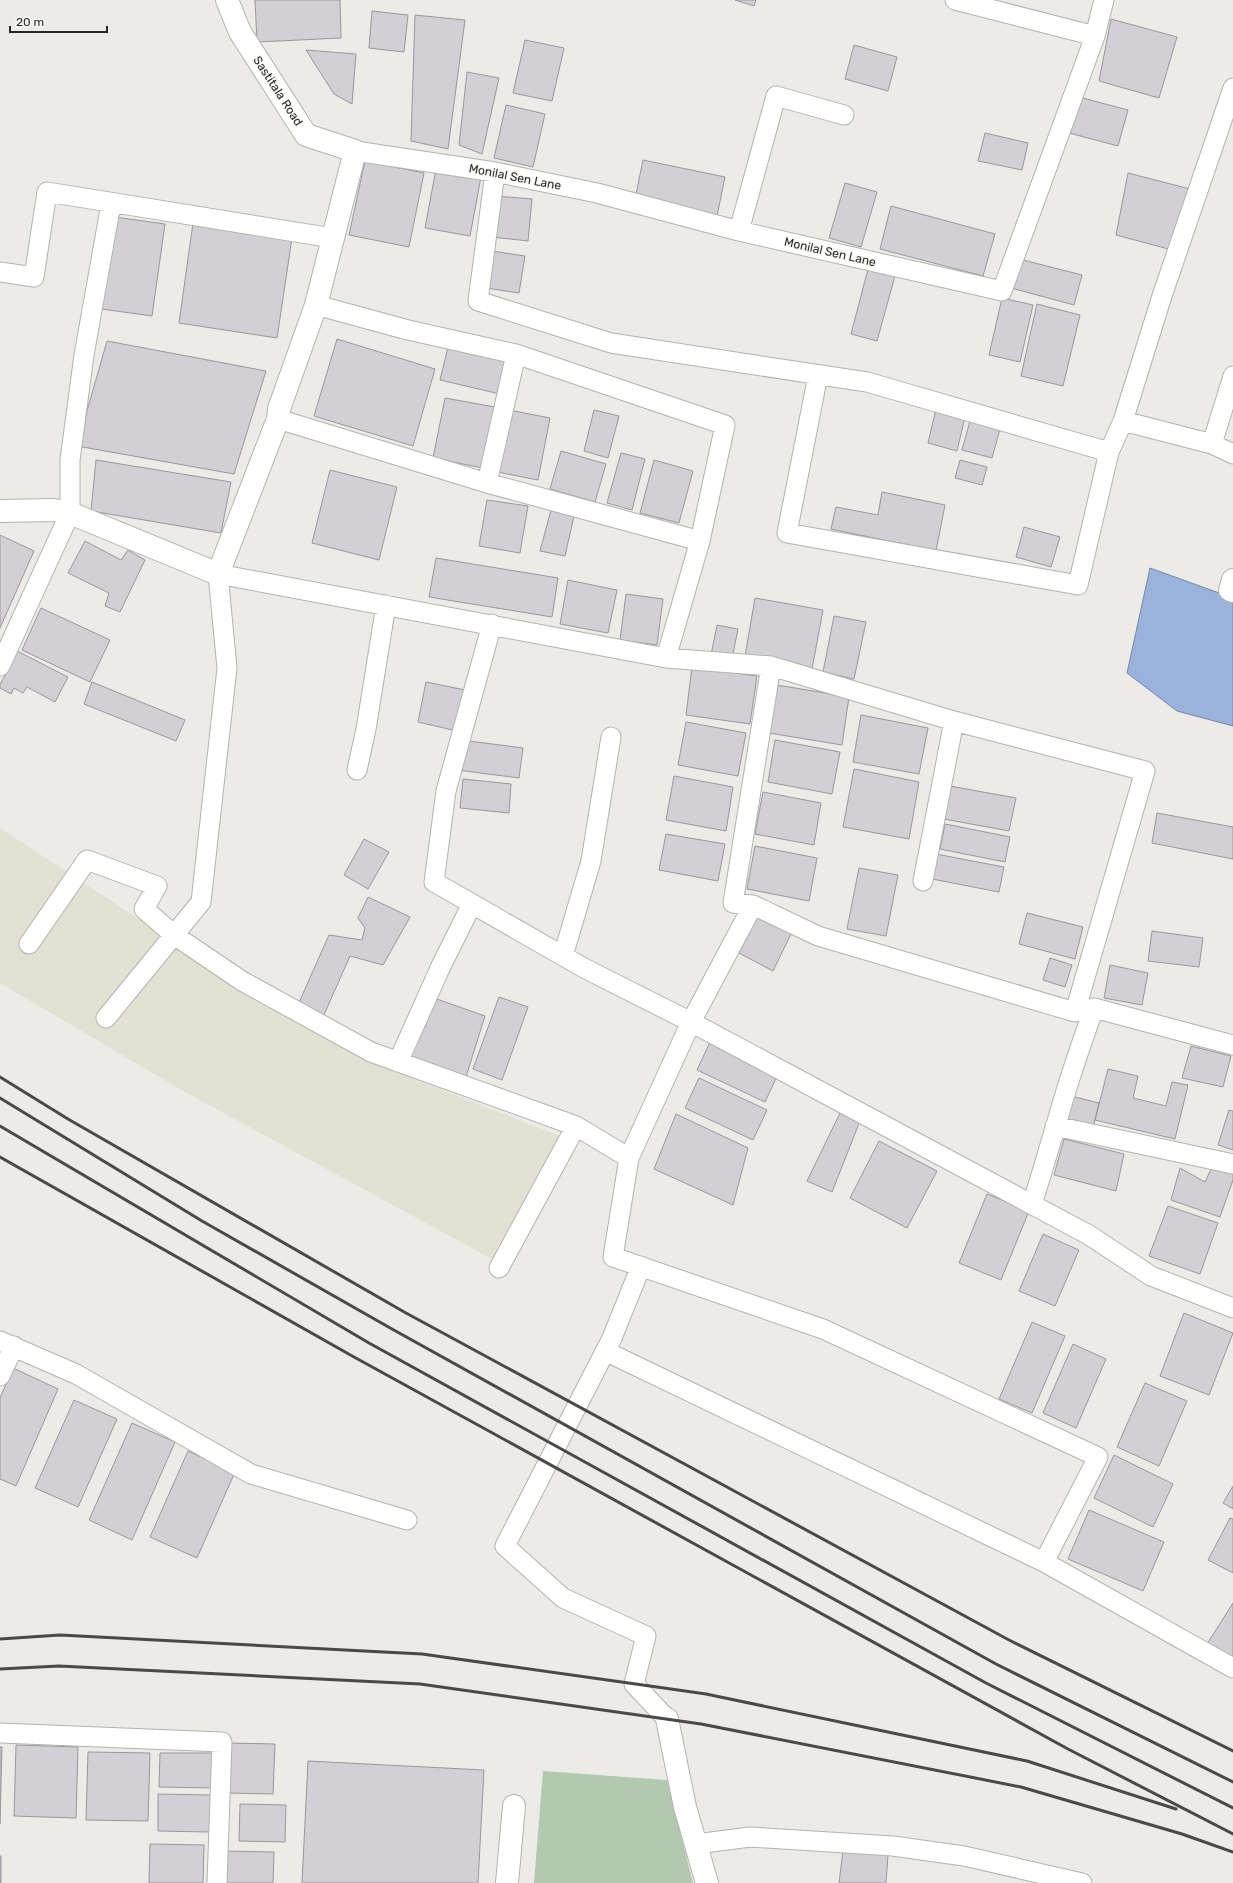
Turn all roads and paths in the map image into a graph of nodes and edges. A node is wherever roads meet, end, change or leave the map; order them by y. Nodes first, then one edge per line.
1 (227, 0) edge
2 (954, 0) edge
3 (1104, 0) edge
4 (1095, 36) junction
5 (1233, 88) edge
6 (844, 115) dead end
7 (355, 151) junction
8 (494, 172) junction
9 (111, 204) junction
10 (739, 231) junction
11 (333, 238) junction
12 (0, 272) edge
13 (316, 305) junction
14 (516, 354) junction
15 (818, 375) junction
16 (1233, 376) edge
17 (278, 419) junction
18 (1123, 422) junction
19 (1212, 444) junction
20 (1109, 452) junction
21 (1233, 454) edge
22 (486, 483) junction
23 (0, 511) edge
24 (70, 513) junction
25 (700, 541) junction
26 (218, 574) junction
27 (1233, 580) edge
28 (1233, 591) edge
29 (386, 605) junction
30 (492, 624) junction
31 (666, 658) junction
32 (0, 666) edge
33 (771, 666) junction
34 (954, 721) junction
35 (611, 737) dead end
36 (357, 770) dead end
37 (923, 881) dead end
38 (472, 904) junction
39 (753, 905) junction
40 (174, 935) junction
41 (29, 944) dead end
42 (563, 956) junction
43 (1094, 1008) junction
44 (1076, 1012) junction
45 (106, 1018) dead end
46 (691, 1022) junction
47 (1233, 1045) edge
48 (398, 1062) junction
49 (576, 1126) junction
50 (1055, 1126) junction
51 (629, 1158) junction
52 (1233, 1164) edge
53 (1032, 1204) junction
54 (641, 1266) junction
55 (499, 1268) dead end
56 (1233, 1308) edge
57 (7, 1343) edge
58 (605, 1351) junction
59 (0, 1376) edge
60 (407, 1520) dead end
61 (1044, 1562) junction
62 (1233, 1668) edge
63 (667, 1719) joint
64 (0, 1733) edge
65 (514, 1806) dead end
66 (696, 1844) junction
67 (1078, 1882) edge
68 (218, 1883) edge
69 (507, 1883) edge
70 (707, 1883) edge

1 - 7 street, Sastitala Road
2 - 4 lane
3 - 4 lane, Monilal Sen Lane
4 - 10 lane, Monilal Sen Lane
5 - 18 lane
6 - 10 lane
7 - 8 lane, Monilal Sen Lane
7 - 11 street
8 - 10 lane, Monilal Sen Lane
8 - 15 lane
9 - 11 lane
9 - 12 lane
9 - 24 lane
11 - 13 street
13 - 14 lane
13 - 17 street
14 - 22 lane
14 - 25 lane
15 - 20 lane
15 - 20 lane
16 - 19 lane
17 - 22 lane
17 - 26 street
18 - 19 lane
18 - 20 lane
19 - 21 lane
22 - 25 lane
23 - 24 street
24 - 26 street
24 - 32 lane
25 - 31 lane
26 - 29 lane
26 - 40 lane
27 - 28 street
29 - 30 lane
29 - 36 lane
30 - 31 lane
30 - 38 lane
31 - 33 lane
33 - 34 lane
33 - 39 lane
34 - 37 lane
34 - 44 lane
35 - 42 lane
38 - 42 lane
38 - 48 lane
39 - 44 lane
39 - 46 lane
40 - 41 lane
40 - 45 lane
40 - 48 lane
42 - 46 lane
43 - 44 lane
43 - 47 lane
43 - 50 lane
46 - 51 lane
46 - 53 lane
48 - 49 lane
49 - 51 lane
49 - 55 lane
50 - 52 lane
50 - 53 lane
51 - 54 lane
53 - 56 lane
54 - 58 lane
54 - 61 lane
57 - 59 lane
57 - 60 lane
58 - 61 lane
58 - 63 lane
61 - 62 lane
63 - 66 street
64 - 68 lane
65 - 69 street
66 - 67 lane
66 - 70 street

